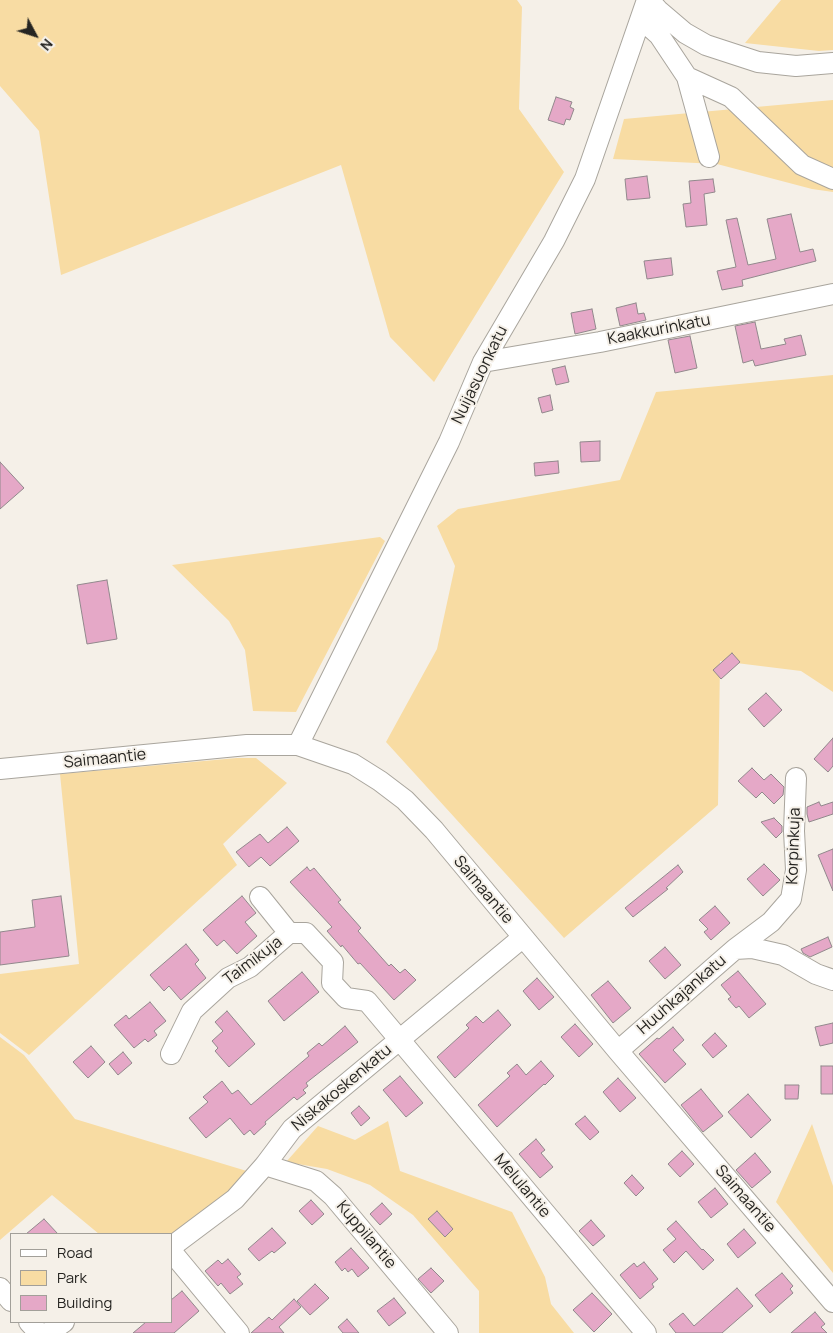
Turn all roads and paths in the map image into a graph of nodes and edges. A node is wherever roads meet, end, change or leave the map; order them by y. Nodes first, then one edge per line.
1 (648, 0) edge
2 (640, 19) junction
3 (833, 63) edge
4 (686, 77) junction
5 (709, 157) dead end
6 (833, 179) edge
7 (833, 294) edge
8 (483, 362) junction
9 (298, 745) junction
10 (0, 770) edge
11 (796, 778) dead end
12 (260, 897) dead end
13 (289, 932) junction
14 (522, 938) junction
15 (735, 948) junction
16 (833, 980) edge
17 (400, 1040) junction
18 (618, 1051) junction
19 (171, 1054) dead end
20 (265, 1165) junction
21 (172, 1246) edge
22 (172, 1252) edge
23 (0, 1288) edge
24 (10, 1300) edge
25 (833, 1302) edge
26 (30, 1323) edge
27 (63, 1323) edge
28 (39, 1333) edge
29 (48, 1333) edge
30 (239, 1333) edge
31 (448, 1333) edge
32 (646, 1333) edge

1 - 2 street, Nuijasuonkatu
1 - 3 street
2 - 4 street
2 - 8 street, Nuijasuonkatu
4 - 5 street
4 - 6 street
7 - 8 street, Kaakkurinkatu
8 - 9 street, Nuijasuonkatu
9 - 10 street, Saimaantie
9 - 14 street, Saimaantie
11 - 15 street, Korpinkuja
12 - 13 street
13 - 17 street, Taimikuja
13 - 19 street, Taimikuja
14 - 17 street, Niskakoskenkatu
14 - 18 street, Saimaantie
15 - 16 street, Huuhkajankatu
15 - 18 street, Huuhkajankatu
17 - 20 street, Niskakoskenkatu
17 - 32 street, Melulantie
18 - 25 street, Saimaantie
20 - 21 street, Niskakoskenkatu
20 - 31 street, Kuppilantie
22 - 30 street
23 - 24 street
26 - 28 street
27 - 29 street

